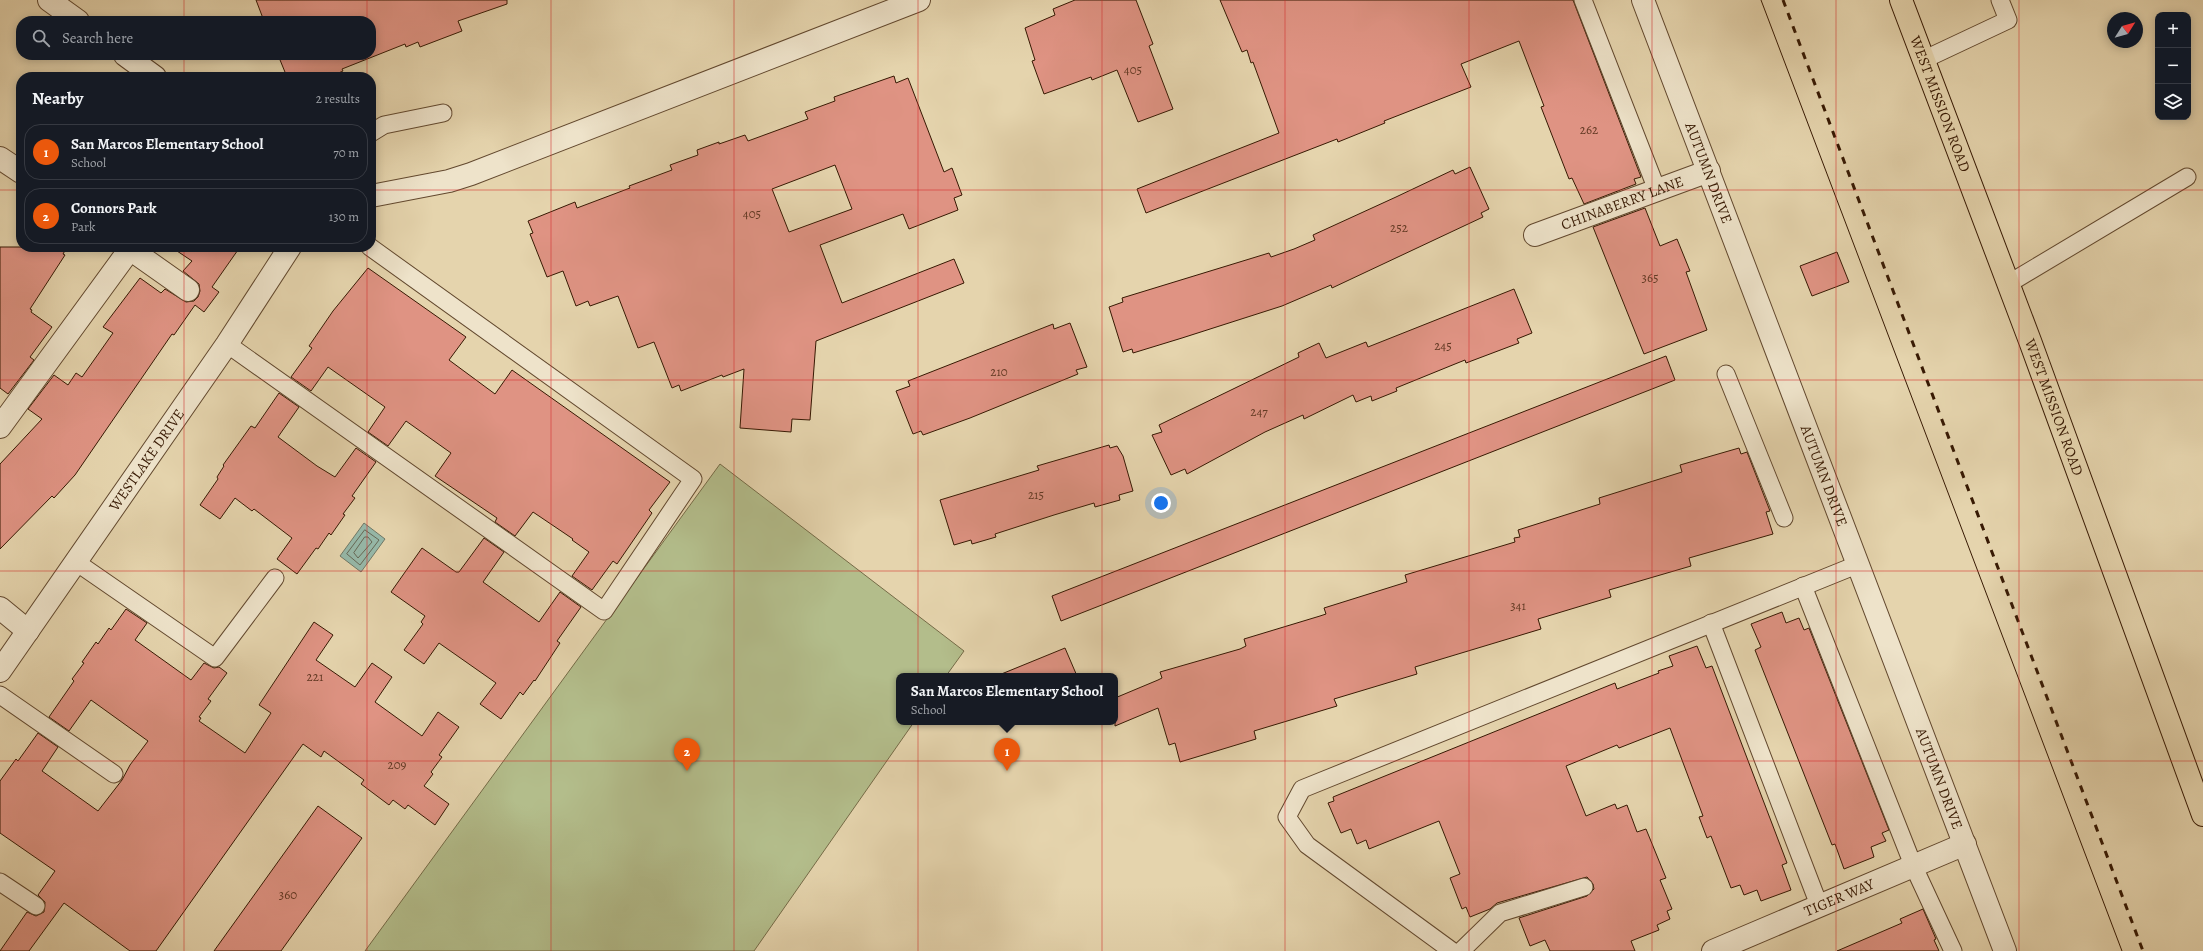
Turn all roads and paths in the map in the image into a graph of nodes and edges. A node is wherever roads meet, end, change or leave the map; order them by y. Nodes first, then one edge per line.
1 (49, 0) edge
2 (919, 0) edge
3 (1584, 0) edge
4 (1643, 0) edge
5 (1901, 0) edge
6 (2000, 0) edge
7 (71, 16) edge
8 (132, 60) edge
9 (1923, 60) junction
10 (148, 72) edge
11 (442, 112) dead end
12 (376, 130) edge
13 (0, 158) edge
14 (16, 169) edge
15 (1709, 171) junction
16 (2187, 177) dead end
17 (1657, 190) junction
18 (376, 195) edge
19 (1536, 235) dead end
20 (376, 251) edge
21 (126, 252) edge
22 (135, 252) edge
23 (287, 252) edge
24 (2008, 284) junction
25 (188, 290) dead end
26 (227, 344) junction
27 (1726, 374) dead end
28 (0, 427) edge
29 (1784, 518) dead end
30 (76, 562) junction
31 (1859, 564) junction
32 (275, 578) dead end
33 (1803, 586) junction
34 (0, 608) edge
35 (1711, 623) junction
36 (28, 631) junction
37 (0, 671) edge
38 (0, 694) edge
39 (114, 774) dead end
40 (2203, 815) edge
41 (1965, 844) junction
42 (1913, 865) junction
43 (0, 882) edge
44 (1584, 887) dead end
45 (36, 906) dead end
46 (1819, 906) junction
47 (1452, 951) edge
48 (1461, 951) edge
49 (1713, 951) edge
50 (1953, 951) edge
51 (2005, 951) edge

1 - 7 street
2 - 18 street
3 - 17 lane
4 - 15 street, AUTUMN DRIVE
5 - 9 main road, WEST MISSION ROAD
6 - 9 lane
8 - 10 street
9 - 24 main road, WEST MISSION ROAD
11 - 12 lane
13 - 14 street
15 - 17 street, CHINABERRY LANE
15 - 31 street, AUTUMN DRIVE
16 - 24 lane
17 - 19 street, CHINABERRY LANE
20 - 26 lane
21 - 28 street
22 - 25 street
23 - 26 street, WESTLAKE DRIVE
24 - 40 main road, WEST MISSION ROAD
26 - 30 street, WESTLAKE DRIVE
27 - 29 lane
30 - 32 lane
30 - 36 street, WESTLAKE DRIVE
31 - 33 lane
31 - 41 street, AUTUMN DRIVE
33 - 35 lane
33 - 42 lane
34 - 36 street
35 - 46 lane
35 - 47 lane
36 - 37 street, WESTLAKE DRIVE
38 - 39 lane
41 - 42 street, TIGER WAY
41 - 51 street, AUTUMN DRIVE
42 - 46 street, TIGER WAY
42 - 50 lane
43 - 45 lane
44 - 48 lane
46 - 49 street, TIGER WAY

